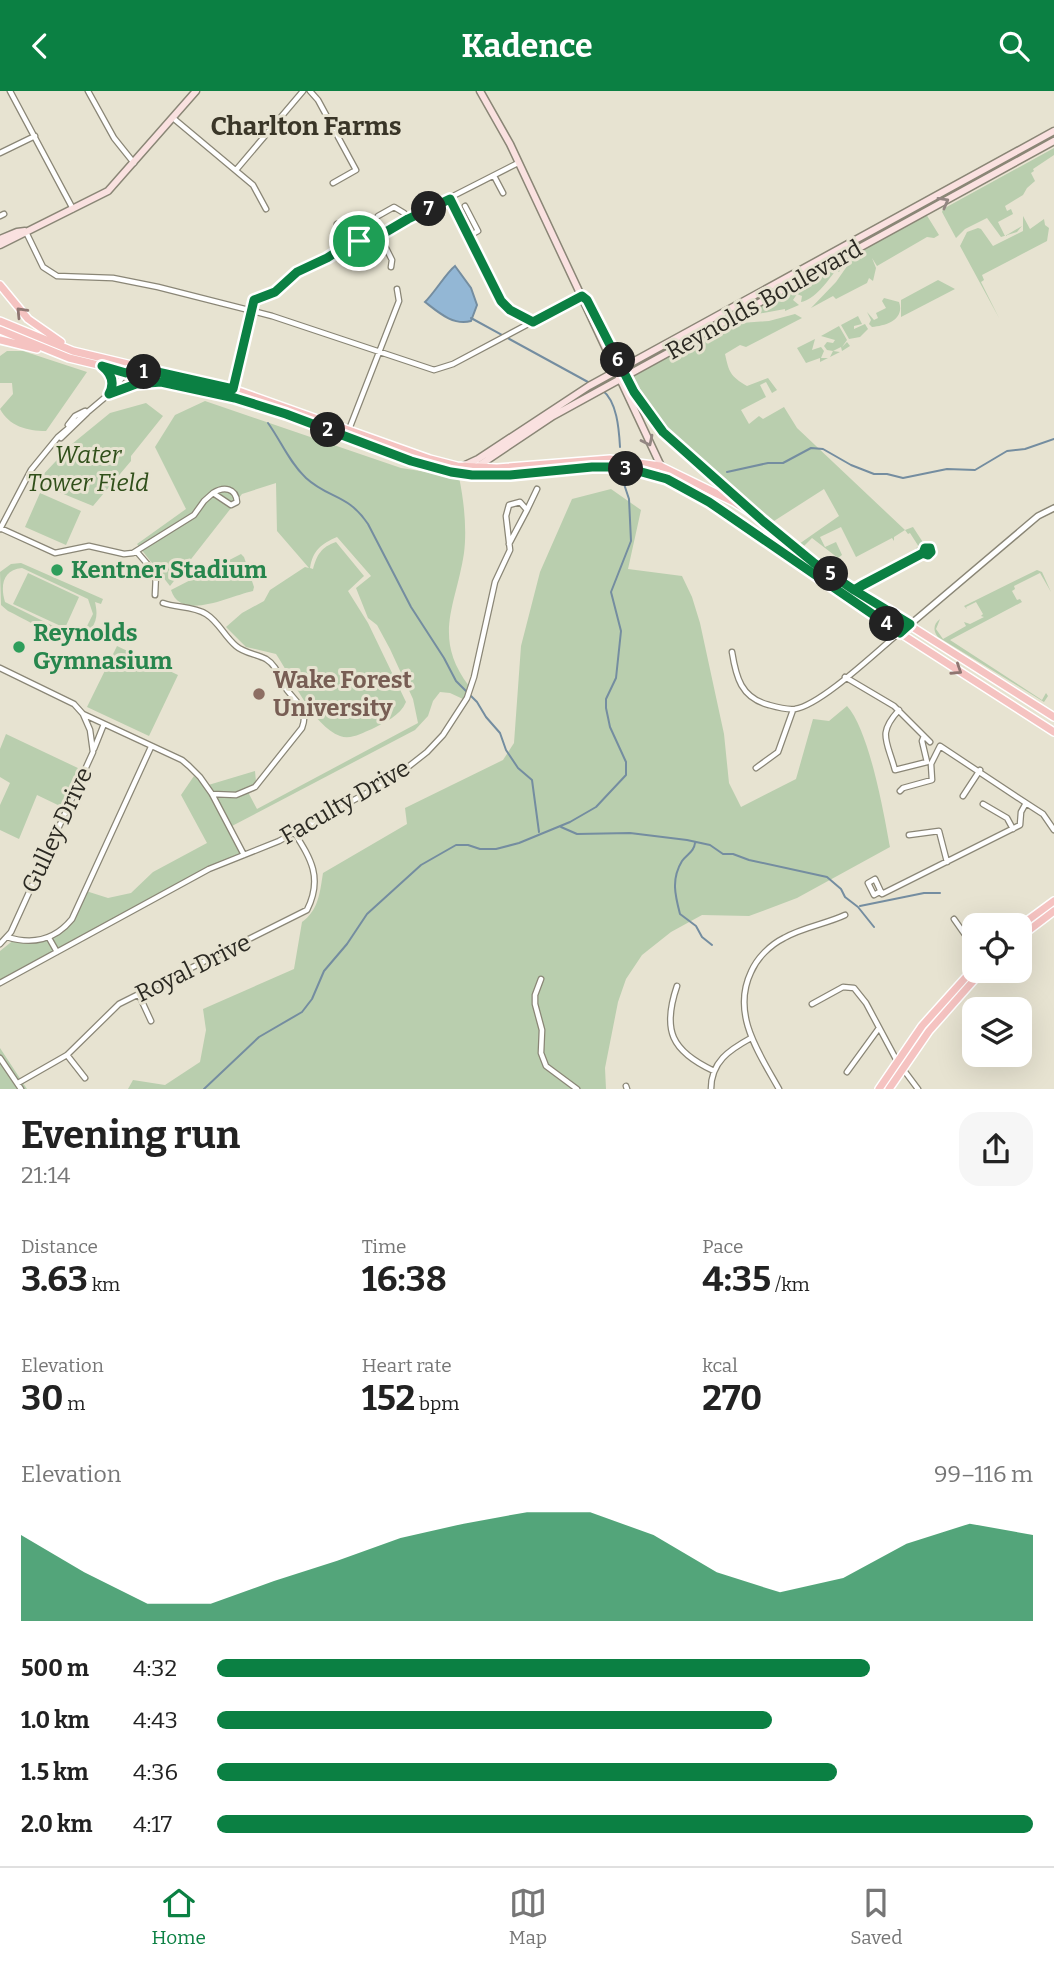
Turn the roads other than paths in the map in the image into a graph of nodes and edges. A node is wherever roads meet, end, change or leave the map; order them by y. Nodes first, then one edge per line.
1 (10, 91) edge
2 (88, 91) edge
3 (196, 91) edge
4 (303, 91) edge
5 (310, 91) edge
6 (482, 92) edge
7 (172, 118) junction
8 (1054, 131) edge
9 (35, 136) junction
10 (1054, 141) edge
11 (0, 153) edge
12 (135, 163) junction
13 (518, 163) junction
14 (236, 170) junction
15 (494, 176) junction
16 (333, 183) dead end
17 (503, 193) dead end
18 (450, 199) junction
19 (465, 206) dead end
20 (266, 209) dead end
21 (74, 210) junction
22 (378, 216) dead end
23 (408, 219) junction
24 (337, 224) dead end
25 (25, 231) junction
26 (380, 236) junction
27 (468, 236) junction
28 (0, 239) edge
29 (352, 242) junction
30 (0, 245) edge
31 (391, 267) dead end
32 (0, 285) edge
33 (397, 289) dead end
34 (582, 296) junction
35 (252, 311) junction
36 (0, 321) edge
37 (533, 322) junction
38 (0, 330) edge
39 (0, 340) edge
40 (379, 353) junction
41 (91, 355) junction
42 (69, 358) junction
43 (102, 366) junction
44 (619, 370) junction
45 (153, 371) junction
46 (126, 373) junction
47 (622, 377) junction
48 (161, 382) junction
49 (233, 389) junction
50 (109, 394) junction
51 (89, 410) junction
52 (348, 433) junction
53 (54, 443) junction
54 (463, 466) junction
55 (660, 466) junction
56 (477, 467) junction
57 (438, 468) junction
58 (667, 479) junction
59 (537, 489) dead end
60 (213, 493) junction
61 (1054, 508) edge
62 (527, 510) junction
63 (763, 521) junction
64 (0, 529) edge
65 (509, 544) junction
66 (137, 552) junction
67 (923, 553) dead end
68 (854, 590) junction
69 (155, 595) dead end
70 (163, 603) dead end
71 (910, 624) junction
72 (900, 633) junction
73 (732, 652) dead end
74 (0, 668) edge
75 (845, 677) junction
76 (1019, 695) junction
77 (1012, 705) junction
78 (793, 710) junction
79 (899, 710) junction
80 (83, 714) junction
81 (1054, 717) edge
82 (104, 724) junction
83 (1054, 732) edge
84 (924, 736) junction
85 (930, 742) dead end
86 (151, 747) junction
87 (93, 752) junction
88 (756, 768) dead end
89 (980, 771) junction
90 (900, 791) dead end
91 (212, 794) junction
92 (963, 796) dead end
93 (983, 803) dead end
94 (1026, 803) junction
95 (1013, 829) junction
96 (1054, 830) edge
97 (295, 832) junction
98 (909, 835) dead end
99 (244, 855) junction
100 (947, 862) junction
101 (882, 892) dead end
102 (1054, 901) edge
103 (1054, 911) edge
104 (845, 915) dead end
105 (1032, 917) edge
106 (954, 919) dead end
107 (1032, 928) edge
108 (962, 930) edge
109 (8, 937) junction
110 (49, 938) junction
111 (0, 944) edge
112 (57, 952) junction
113 (541, 979) dead end
114 (962, 981) edge
115 (0, 983) edge
116 (971, 983) edge
117 (677, 986) dead end
118 (139, 995) junction
119 (812, 1004) dead end
120 (151, 1021) dead end
121 (879, 1028) junction
122 (751, 1038) junction
123 (67, 1055) junction
124 (0, 1058) edge
125 (900, 1064) junction
126 (714, 1071) junction
127 (847, 1073) dead end
128 (85, 1078) dead end
129 (18, 1083) junction
130 (21, 1089) edge
131 (577, 1089) edge
132 (710, 1089) edge
133 (779, 1089) edge
134 (879, 1089) edge
135 (889, 1089) edge
136 (918, 1089) edge

1 - 9 street
2 - 12 street
3 - 7 main road
4 - 14 street
5 - 16 street
6 - 13 main road
7 - 12 main road
7 - 14 street
8 - 44 main road, Reynolds Boulevard
9 - 11 street
9 - 21 street
47 -> 10 main road, Reynolds Boulevard
12 - 21 main road
13 - 15 street
13 - 34 main road
14 - 20 street
15 - 17 street
15 - 18 street
18 - 23 street
18 - 27 street
19 - 27 street
21 - 25 main road
22 - 23 street
23 - 26 street
24 - 29 street
25 - 28 main road
25 - 30 main road
25 - 35 street
26 - 29 street
26 - 31 street
27 - 37 street
29 - 35 street
41 -> 32 main road
33 - 40 street
34 - 37 street
34 - 44 main road
35 - 40 street
35 - 49 street
36 - 41 main road
37 - 40 street
38 - 42 main road
39 - 42 main road
40 - 52 street
41 - 45 main road
42 - 43 main road
43 - 46 main road
43 - 50 main road
44 - 47 main road
44 - 54 main road, Reynolds Boulevard
45 - 46 main road
45 - 49 main road
46 - 48 main road
46 - 50 street
47 -> 55 main road
47 - 56 main road, Reynolds Boulevard
47 - 63 main road
48 - 50 street
48 - 52 main road
49 - 52 main road
50 - 51 street
51 - 53 street
51 - 53 street
52 - 54 main road
52 - 57 main road
53 - 64 street
54 - 56 main road
55 - 56 main road
55 - 58 main road
55 - 63 main road
56 - 57 main road
57 - 58 main road
58 - 72 main road
59 - 62 street
60 - 60 street
60 - 66 street
61 - 71 street
62 - 65 street, Faculty Drive
62 - 65 street, Faculty Drive
63 - 68 main road
64 - 66 street
65 - 97 street, Faculty Drive
66 - 69 street
67 - 68 street
68 - 71 main road
70 - 91 street
71 - 72 street
71 - 76 main road
72 - 75 street
72 -> 77 main road
73 - 78 street
74 - 80 street
75 - 78 street
75 - 79 street
76 - 77 main road
76 - 81 main road
77 - 83 main road
78 - 88 street
79 - 84 street
79 - 84 street
80 - 82 street
80 - 87 street, Gulley Drive
82 - 86 street
82 - 87 street, Gulley Drive
84 - 85 street
86 - 91 street
86 - 110 street
87 - 109 street, Gulley Drive
89 - 90 street
89 - 92 street
89 - 94 street
91 - 99 street
93 - 95 street
94 - 95 street
94 - 96 street
95 - 100 street
97 - 99 street, Faculty Drive
97 - 118 street, Royal Drive
98 - 100 street
99 - 112 street, Faculty Drive
100 - 101 street
102 - 105 main road
103 - 107 main road
104 - 122 street
106 - 108 street
109 - 110 street
109 - 111 street, Gulley Drive
110 - 112 street
112 - 115 street, Faculty Drive
113 - 131 street
114 - 125 main road
116 - 125 main road
117 - 126 street
118 - 120 street
118 - 123 street, Royal Drive
119 - 121 street
121 - 125 street
121 - 127 street
122 - 126 street
122 - 133 street
123 - 128 street
123 - 129 street, Royal Drive
124 - 129 street
125 - 134 main road
125 - 135 main road
125 - 136 street
126 - 132 street
129 - 130 street

